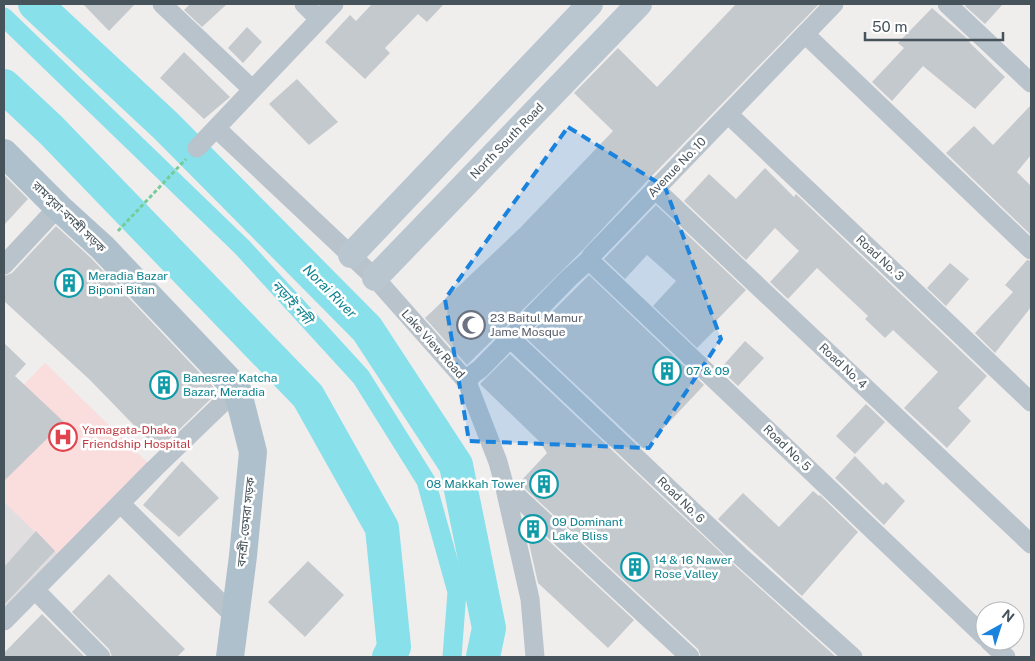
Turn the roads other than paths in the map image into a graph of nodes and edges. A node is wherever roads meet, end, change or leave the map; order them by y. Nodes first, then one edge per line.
1 (162, 4) edge
2 (304, 4) edge
3 (334, 4) edge
4 (590, 4) edge
5 (639, 4) edge
6 (834, 4) edge
7 (947, 4) edge
8 (319, 19) junction
9 (805, 34) junction
10 (1031, 83) edge
11 (252, 89) junction
12 (728, 114) junction
13 (216, 128) junction
14 (197, 148) road end
15 (4, 153) edge
16 (655, 189) junction
17 (58, 207) junction
18 (1031, 250) edge
19 (351, 255) junction
20 (589, 260) junction
21 (4, 265) edge
22 (375, 278) junction
23 (515, 334) junction
24 (467, 382) junction
25 (237, 389) junction
26 (1031, 402) edge
27 (504, 484) junction
28 (121, 504) junction
29 (1031, 544) edge
30 (35, 590) junction
31 (235, 617) junction
32 (4, 621) edge
33 (975, 627) edge
34 (101, 657) edge
35 (230, 657) edge
36 (535, 657) edge
37 (690, 657) edge
38 (853, 657) edge

1 - 11 street
2 - 8 street
3 - 8 street
4 - 19 street
5 - 22 street, North South Road
6 - 9 street, Avenue No. 10
7 - 10 street
8 - 11 street
9 - 12 street, Avenue No. 10
9 - 18 street
11 - 13 street
12 - 16 street, Avenue No. 10
12 - 26 street, Road No. 3
13 - 14 street
13 - 19 street, Lake View Road
15 - 17 main road, রামপুরা-বনশ্রী সড়ক
16 - 20 street, Avenue No. 10
16 - 29 street, Road No. 4
17 - 21 street
17 - 25 main road, রামপুরা-বনশ্রী সড়ক
19 - 22 street, Lake View Road
20 - 23 street, Avenue No. 10
20 - 33 street, Road No. 5
22 - 24 street, Lake View Road
23 - 24 street, Avenue No. 10
23 - 38 street, Road No. 6
24 - 27 street, Lake View Road
25 - 28 street
25 - 31 main road, বনশ্রী-ডেমরা সড়ক
27 - 36 street, Lake View Road
27 - 37 street
28 - 30 street
28 - 31 street
30 - 32 street
30 - 34 street
31 - 35 main road, বনশ্রী-ডেমরা সড়ক

